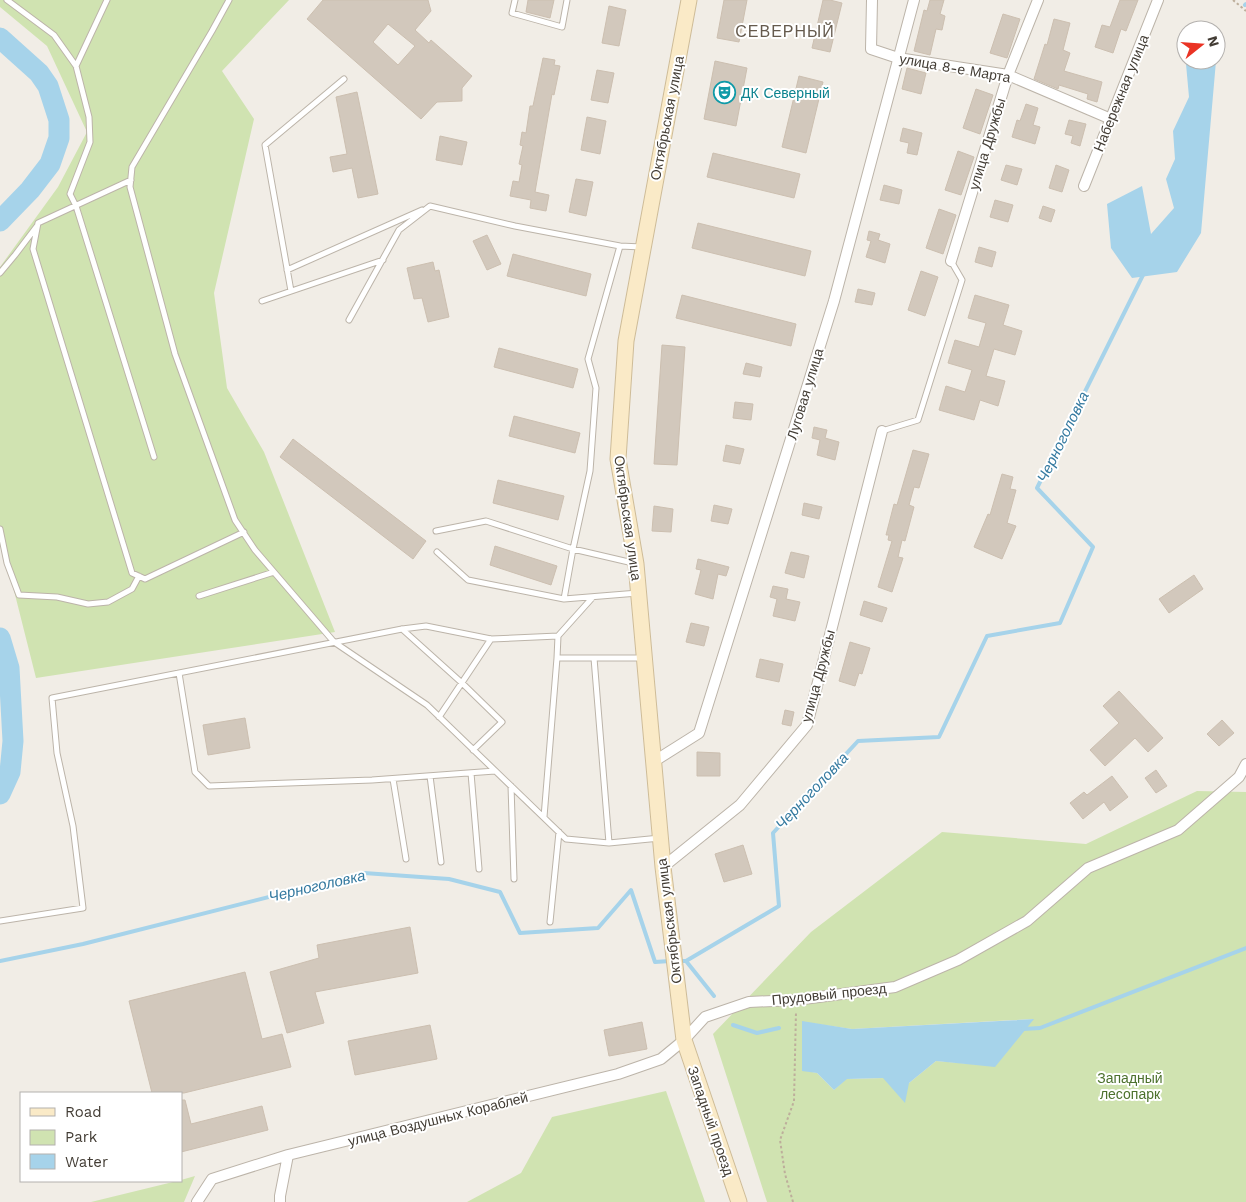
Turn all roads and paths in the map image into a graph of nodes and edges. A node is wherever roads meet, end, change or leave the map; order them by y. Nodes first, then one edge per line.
1 (7, 0) edge
2 (107, 0) edge
3 (229, 0) edge
4 (515, 0) edge
5 (567, 0) edge
6 (689, 0) edge
7 (872, 0) edge
8 (914, 0) edge
9 (1038, 0) edge
10 (1158, 0) edge
11 (1233, 0) edge
12 (1246, 10) edge
13 (898, 58) junction
14 (76, 66) junction
15 (1008, 75) junction
16 (344, 79) dead end
17 (1110, 119) junction
18 (131, 180) junction
19 (1084, 186) dead end
20 (76, 206) junction
21 (430, 206) junction
22 (38, 223) junction
23 (620, 246) junction
24 (643, 247) junction
25 (383, 259) junction
26 (951, 261) joint
27 (287, 270) junction
28 (0, 273) edge
29 (291, 291) junction
30 (262, 301) dead end
31 (349, 320) dead end
32 (882, 431) joint
33 (154, 456) dead end
34 (0, 530) edge
35 (436, 531) dead end
36 (244, 532) junction
37 (573, 549) junction
38 (437, 552) dead end
39 (636, 564) junction
40 (274, 572) junction
41 (139, 576) junction
42 (638, 593) junction
43 (200, 596) dead end
44 (593, 597) junction
45 (564, 599) junction
46 (402, 629) junction
47 (558, 636) junction
48 (491, 639) junction
49 (334, 642) junction
50 (556, 658) junction
51 (594, 658) junction
52 (644, 658) junction
53 (179, 673) junction
54 (462, 683) junction
55 (439, 717) junction
56 (473, 750) junction
57 (653, 762) junction
58 (1246, 764) edge
59 (495, 771) junction
60 (471, 773) junction
61 (430, 776) junction
62 (393, 779) junction
63 (511, 786) junction
64 (544, 817) junction
65 (559, 832) junction
66 (660, 838) junction
67 (609, 843) junction
68 (406, 859) dead end
69 (441, 862) dead end
70 (663, 867) junction
71 (479, 869) dead end
72 (514, 880) dead end
73 (0, 921) edge
74 (550, 922) dead end
75 (796, 1000) junction
76 (684, 1040) junction
77 (288, 1156) junction
78 (198, 1202) edge
79 (280, 1202) edge
80 (739, 1202) edge
81 (793, 1202) edge

1 - 14 lane
2 - 14 lane
3 - 18 lane
4 - 5 lane
6 - 24 street, Октябрьская улица
7 - 13 street, улица 8-е Марта
8 - 13 street, Луговая улица
9 - 15 street, улица Дружбы
10 - 17 street, Набережная улица
11 - 12 path
13 - 15 street, улица 8-е Марта
13 - 57 street, Луговая улица
14 - 20 lane
15 - 17 street, улица 8-е Марта
15 - 26 street, улица Дружбы
16 - 27 lane
17 - 19 street, Набережная улица
18 - 20 lane
18 - 36 lane
20 - 22 lane
20 - 33 lane
21 - 23 lane
21 - 25 lane
21 - 27 lane
22 - 28 lane
22 - 41 lane
23 - 24 lane
23 - 37 lane
24 - 39 street, Октябрьская улица
25 - 29 lane
25 - 31 lane
26 - 32 lane
27 - 29 lane
29 - 30 lane
32 - 70 street, улица Дружбы
34 - 41 lane
35 - 37 lane
36 - 40 lane
36 - 41 lane
37 - 39 lane
37 - 45 lane
38 - 45 lane
39 - 42 street, Октябрьская улица
40 - 43 lane
40 - 49 lane
42 - 44 lane
42 - 52 street, Октябрьская улица
44 - 45 lane
44 - 47 lane
46 - 48 lane
46 - 49 lane
46 - 54 lane
47 - 48 lane
47 - 50 lane
48 - 54 lane
49 - 53 lane
49 - 55 lane
50 - 51 lane
50 - 64 lane
51 - 52 lane
51 - 67 lane
52 - 57 street, Октябрьская улица
53 - 62 lane
53 - 73 lane
54 - 55 lane
54 - 56 lane
55 - 56 lane
56 - 59 lane
57 - 66 street, Октябрьская улица
58 - 75 street, Прудовый проезд
59 - 60 lane
59 - 63 lane
60 - 61 lane
60 - 71 lane
61 - 62 lane
61 - 69 lane
62 - 68 lane
63 - 64 lane
63 - 72 lane
64 - 65 lane
65 - 67 lane
65 - 74 lane
66 - 67 lane
66 - 70 street, Октябрьская улица
70 - 76 street, Октябрьская улица
75 - 76 street, Прудовый проезд
75 - 81 path
76 - 77 street, улица Воздушных Кораблей
76 - 80 street, Западный проезд
77 - 78 street, улица Воздушных Кораблей
77 - 79 street

